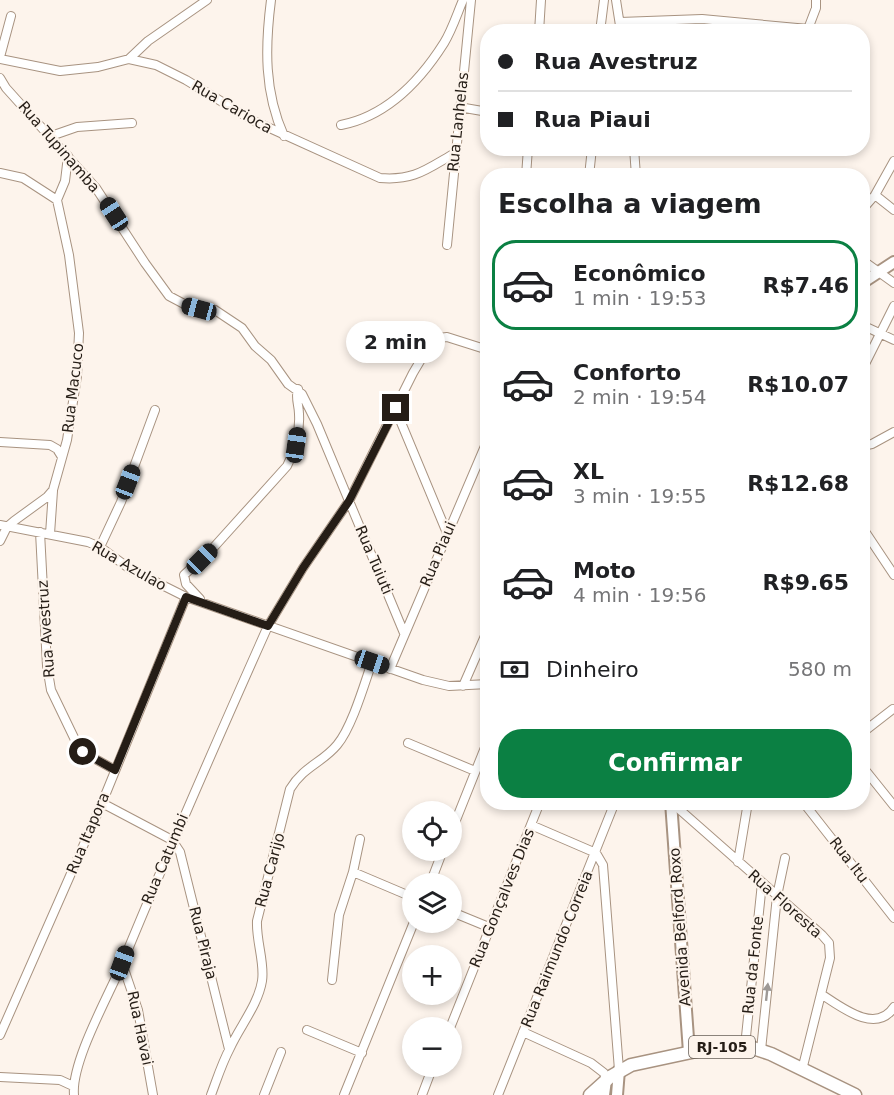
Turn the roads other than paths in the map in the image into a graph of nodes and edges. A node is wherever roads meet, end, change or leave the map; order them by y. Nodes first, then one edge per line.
1 (207, 0) edge
2 (271, 0) edge
3 (464, 0) edge
4 (471, 0) edge
5 (542, 0) edge
6 (604, 0) edge
7 (616, 0) edge
8 (816, 0) edge
9 (11, 16) dead end
10 (620, 22) joint
11 (540, 24) edge
12 (601, 24) edge
13 (750, 24) edge
14 (810, 24) edge
15 (0, 58) edge
16 (129, 59) junction
17 (0, 78) edge
18 (459, 108) junction
19 (480, 111) edge
20 (132, 123) dead end
21 (341, 125) dead end
22 (51, 136) junction
23 (284, 136) junction
24 (455, 153) junction
25 (68, 156) junction
26 (635, 156) edge
27 (894, 161) edge
28 (636, 166) edge
29 (0, 173) edge
30 (875, 195) junction
31 (57, 200) junction
32 (870, 201) edge
33 (894, 210) edge
34 (447, 245) dead end
35 (894, 262) edge
36 (870, 266) edge
37 (879, 273) junction
38 (870, 278) edge
39 (894, 283) edge
40 (894, 306) edge
41 (215, 310) joint
42 (870, 328) edge
43 (880, 332) junction
44 (894, 340) edge
45 (480, 347) edge
46 (870, 351) edge
47 (297, 389) junction
48 (396, 408) junction
49 (155, 410) dead end
50 (894, 432) edge
51 (0, 442) edge
52 (870, 444) edge
53 (62, 457) junction
54 (480, 457) edge
55 (53, 490) junction
56 (349, 501) junction
57 (3, 526) edge
58 (40, 532) junction
59 (447, 533) junction
60 (50, 534) junction
61 (870, 539) edge
62 (0, 541) edge
63 (100, 547) junction
64 (894, 575) edge
65 (186, 597) junction
66 (207, 604) junction
67 (268, 626) junction
68 (404, 633) junction
69 (480, 646) edge
70 (372, 662) junction
71 (390, 669) junction
72 (480, 685) edge
73 (463, 686) junction
74 (893, 709) edge
75 (870, 727) edge
76 (408, 743) dead end
77 (480, 759) edge
78 (115, 770) junction
79 (475, 771) junction
80 (870, 776) edge
81 (102, 802) junction
82 (462, 804) edge
83 (894, 806) edge
84 (537, 810) edge
85 (612, 810) edge
86 (672, 810) edge
87 (680, 810) edge
88 (747, 810) edge
89 (809, 810) edge
90 (531, 825) junction
91 (360, 839) dead end
92 (172, 840) junction
93 (596, 853) junction
94 (784, 858) dead end
95 (738, 862) junction
96 (354, 872) junction
97 (762, 883) junction
98 (402, 893) edge
99 (777, 896) junction
100 (462, 916) edge
101 (894, 918) edge
102 (491, 928) junction
103 (410, 933) edge
104 (122, 963) junction
105 (332, 980) dead end
106 (821, 994) junction
107 (894, 1007) edge
108 (455, 1017) edge
109 (307, 1030) dead end
110 (523, 1032) junction
111 (0, 1035) edge
112 (745, 1046) junction
113 (229, 1049) junction
114 (761, 1050) junction
115 (281, 1052) dead end
116 (689, 1052) junction
117 (362, 1053) junction
118 (619, 1070) junction
119 (802, 1070) junction
120 (76, 1072) junction
121 (0, 1077) edge
122 (429, 1077) edge
123 (60, 1080) junction
124 (606, 1080) junction
125 (73, 1086) junction
126 (74, 1095) edge
127 (153, 1095) edge
128 (211, 1095) edge
129 (264, 1095) edge
130 (344, 1095) edge
131 (422, 1095) edge
132 (498, 1095) edge
133 (590, 1095) edge
134 (604, 1095) edge
135 (616, 1095) edge
136 (855, 1095) edge

1 - 16 street
2 - 23 street
3 - 21 street
4 - 18 street, Rua Lanhelas
5 - 11 street
6 - 12 street
7 - 10 street
8 - 14 street
9 - 15 street
10 - 13 street
15 - 16 street, Rua Carioca
16 - 23 street, Rua Carioca
17 - 22 street, Rua Tupinamba
18 - 19 street
18 - 24 street, Rua Lanhelas
20 - 22 street
22 - 25 street, Rua Tupinamba
23 - 24 street, Rua Carioca
24 - 34 street, Rua Lanhelas
25 - 31 street
25 - 41 street, Rua Tupinamba
26 - 28 street
27 - 30 street
29 - 31 street
30 - 32 street
30 - 33 street
31 - 53 street, Rua Macuco
35 - 37 street
36 - 37 street
37 - 38 street
37 - 39 street
40 - 43 street
41 - 47 street, Rua Tuiuti
42 - 43 street
43 - 44 street
43 - 46 street
45 - 48 street
47 - 56 street, Rua Tuiuti
47 - 66 street
48 - 56 street
48 - 59 street
49 - 63 street
50 - 52 street
51 - 53 street
53 - 55 street, Rua Macuco
54 - 59 street, Rua Piaui
55 - 57 street
55 - 60 street, Rua Macuco
56 - 67 street
56 - 68 street, Rua Tuiuti
57 - 58 street, Rua Azulao
57 - 62 street
58 - 60 street, Rua Azulao
58 - 78 street, Rua Avestruz
59 - 68 street, Rua Piaui
60 - 63 street, Rua Azulao
61 - 64 street
63 - 65 street, Rua Azulao
65 - 66 street, Rua Azulao
65 - 78 street, Rua Itapora
66 - 67 street, Rua Azulao
67 - 70 street, Rua Azulao
67 - 92 street, Rua Catumbi
68 - 71 street, Rua Piaui
69 - 73 street
70 - 71 street, Rua Azulao
70 - 113 street, Rua Carijo
71 - 73 street, Rua Azulao
72 - 73 street, Rua Azulao
74 - 75 street
76 - 79 street
77 - 79 street
78 - 81 street, Rua Itapora
79 - 82 street
80 - 83 street
81 - 92 street
81 - 111 street, Rua Itapora
84 - 90 street, Rua Gonçalves Dias
85 - 93 street, Rua Raimundo Correia
86 - 116 street, Avenida Belford Roxo
87 - 95 street, Rua Floresta
88 - 95 street
89 - 101 street, Rua Itu
90 - 93 street
90 - 102 street, Rua Gonçalves Dias
91 - 96 street
92 - 104 street, Rua Catumbi
92 - 113 street, Rua Piraja
93 - 110 street, Rua Raimundo Correia
93 - 118 street
94 - 99 street, Rua da Fonte
95 - 97 street, Rua Floresta
96 - 98 street
96 - 105 street
97 - 99 street, Rua Floresta
97 - 112 street, Rua da Fonte
99 - 106 street, Rua Floresta
114 -> 99 street, Rua da Fonte
100 - 102 street
102 - 108 street, Rua Gonçalves Dias
103 - 117 street
104 - 120 street, Rua Catumbi
104 - 127 street, Rua Havai
106 - 107 street
106 - 119 street, Rua Floresta
109 - 117 street
110 - 124 street
110 - 132 street, Rua Raimundo Correia
112 - 114 main road, RJ-105
112 - 116 main road, RJ-105
113 - 128 street, Rua Carijo
114 - 119 main road, RJ-105
115 - 129 street
116 - 118 main road, RJ-105
117 - 130 street
118 - 124 main road, RJ-105
118 - 135 street
119 - 136 main road, RJ-105
120 - 123 street
120 - 125 street, Rua Catumbi
121 - 123 street
122 - 131 street
123 - 125 street
124 - 133 main road, RJ-105
124 - 134 street
125 - 126 street, Rua Catumbi

